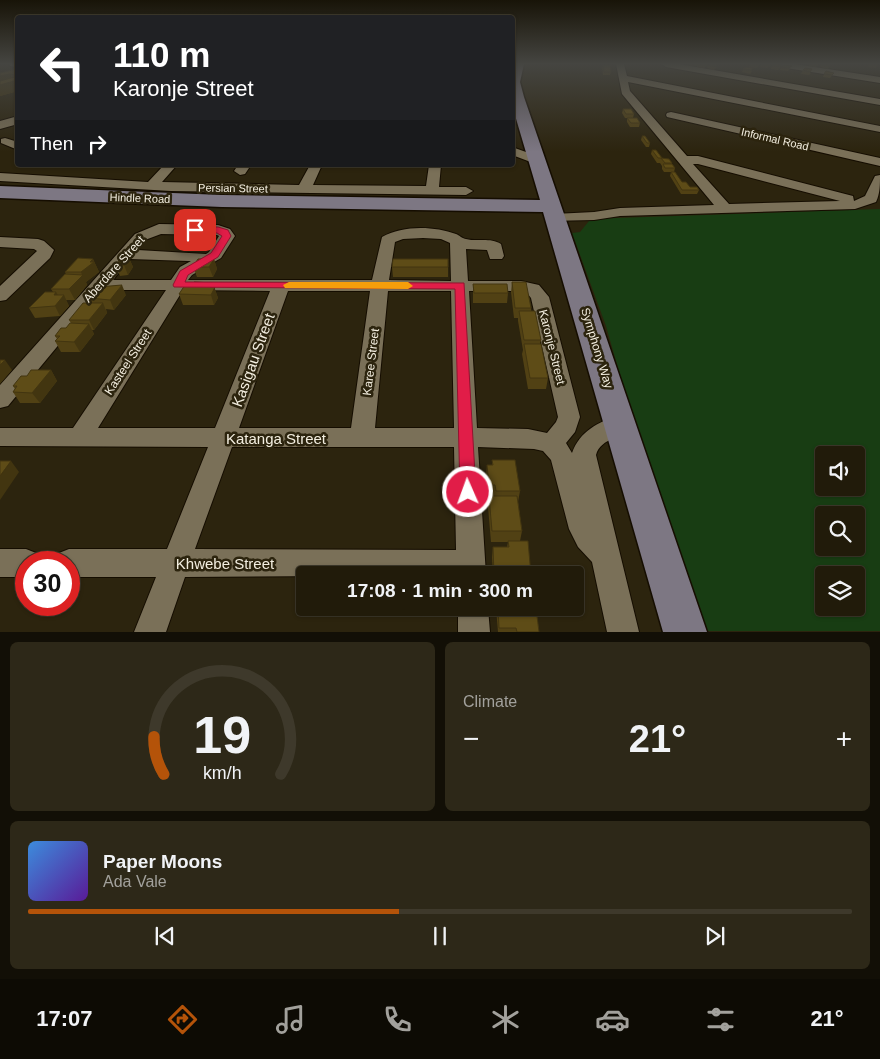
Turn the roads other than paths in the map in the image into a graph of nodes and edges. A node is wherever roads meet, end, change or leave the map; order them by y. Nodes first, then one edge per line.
1 (516, 93) edge
2 (625, 93) edge
3 (701, 93) edge
4 (703, 93) edge
5 (833, 93) edge
6 (880, 102) edge
7 (671, 115) junction
8 (647, 118) junction
9 (880, 129) edge
10 (5, 141) dead end
11 (15, 145) edge
12 (515, 151) edge
13 (536, 160) junction
14 (683, 160) junction
15 (880, 162) edge
16 (23, 167) edge
17 (169, 167) edge
18 (316, 167) edge
19 (435, 167) edge
20 (880, 179) edge
21 (2, 184) edge
22 (151, 186) junction
23 (432, 190) junction
24 (466, 191) dead end
25 (309, 196) junction
26 (864, 203) junction
27 (724, 209) junction
28 (552, 212) junction
29 (0, 242) edge
30 (458, 244) junction
31 (125, 254) junction
32 (496, 256) dead end
33 (209, 259) junction
34 (0, 277) edge
35 (20, 277) junction
36 (99, 285) junction
37 (178, 285) junction
38 (281, 285) junction
39 (380, 285) junction
40 (460, 286) junction
41 (0, 296) edge
42 (0, 400) edge
43 (620, 424) junction
44 (0, 437) edge
45 (78, 438) junction
46 (224, 438) junction
47 (362, 438) junction
48 (466, 439) junction
49 (551, 444) junction
50 (605, 555) junction
51 (0, 563) edge
52 (15, 563) edge
53 (80, 563) edge
54 (177, 563) junction
55 (303, 566) edge
56 (471, 566) edge
57 (473, 616) edge
58 (150, 632) edge
59 (474, 632) edge
60 (624, 632) edge
61 (685, 632) edge

1 - 13 main road, Symphony Way
2 - 8 street
3 - 7 street, Informal Road
4 - 9 street
5 - 6 street
7 - 8 street, Informal Road
7 - 15 street, Informal Road
8 - 14 street
10 - 11 street
12 - 13 street
13 - 28 main road, Symphony Way
14 - 26 street
14 - 27 street
16 - 21 street
17 - 22 street
18 - 25 street
19 - 23 street
20 - 26 street
21 - 22 street, Persian Street
21 - 25 main road, Hindle Road
22 - 25 street, Persian Street
23 - 24 street, Persian Street
23 - 25 street, Persian Street
25 - 28 main road, Hindle Road
26 - 27 street
27 - 28 street
28 - 43 main road, Symphony Way
29 - 35 street
30 - 32 street
30 - 39 street
30 - 40 street
31 - 33 street
31 - 33 street, Aberdare Street
31 - 36 street, Aberdare Street
33 - 37 street, Aberdare Street
34 - 35 street
35 - 41 street
36 - 37 street, Karonje Street
36 - 42 street, Aberdare Street
37 - 38 street, Karonje Street
37 - 45 street, Kasteel Street
38 - 39 street, Karonje Street
38 - 46 street, Kasigau Street
39 - 40 street, Karonje Street
39 - 47 street, Karee Street
40 - 48 street
40 - 49 street, Karonje Street
43 - 50 street
43 - 61 main road, Symphony Way
44 - 45 street, Katanga Street
45 - 46 street, Katanga Street
46 - 47 street, Katanga Street
46 - 54 street, Kasigau Street
47 - 48 street, Katanga Street
48 - 49 street, Katanga Street
48 - 56 street
49 - 50 street
50 - 60 street
51 - 52 street
53 - 54 street, Khwebe Street
54 - 55 street, Khwebe Street
54 - 58 street, Kasigau Street
57 - 59 street

